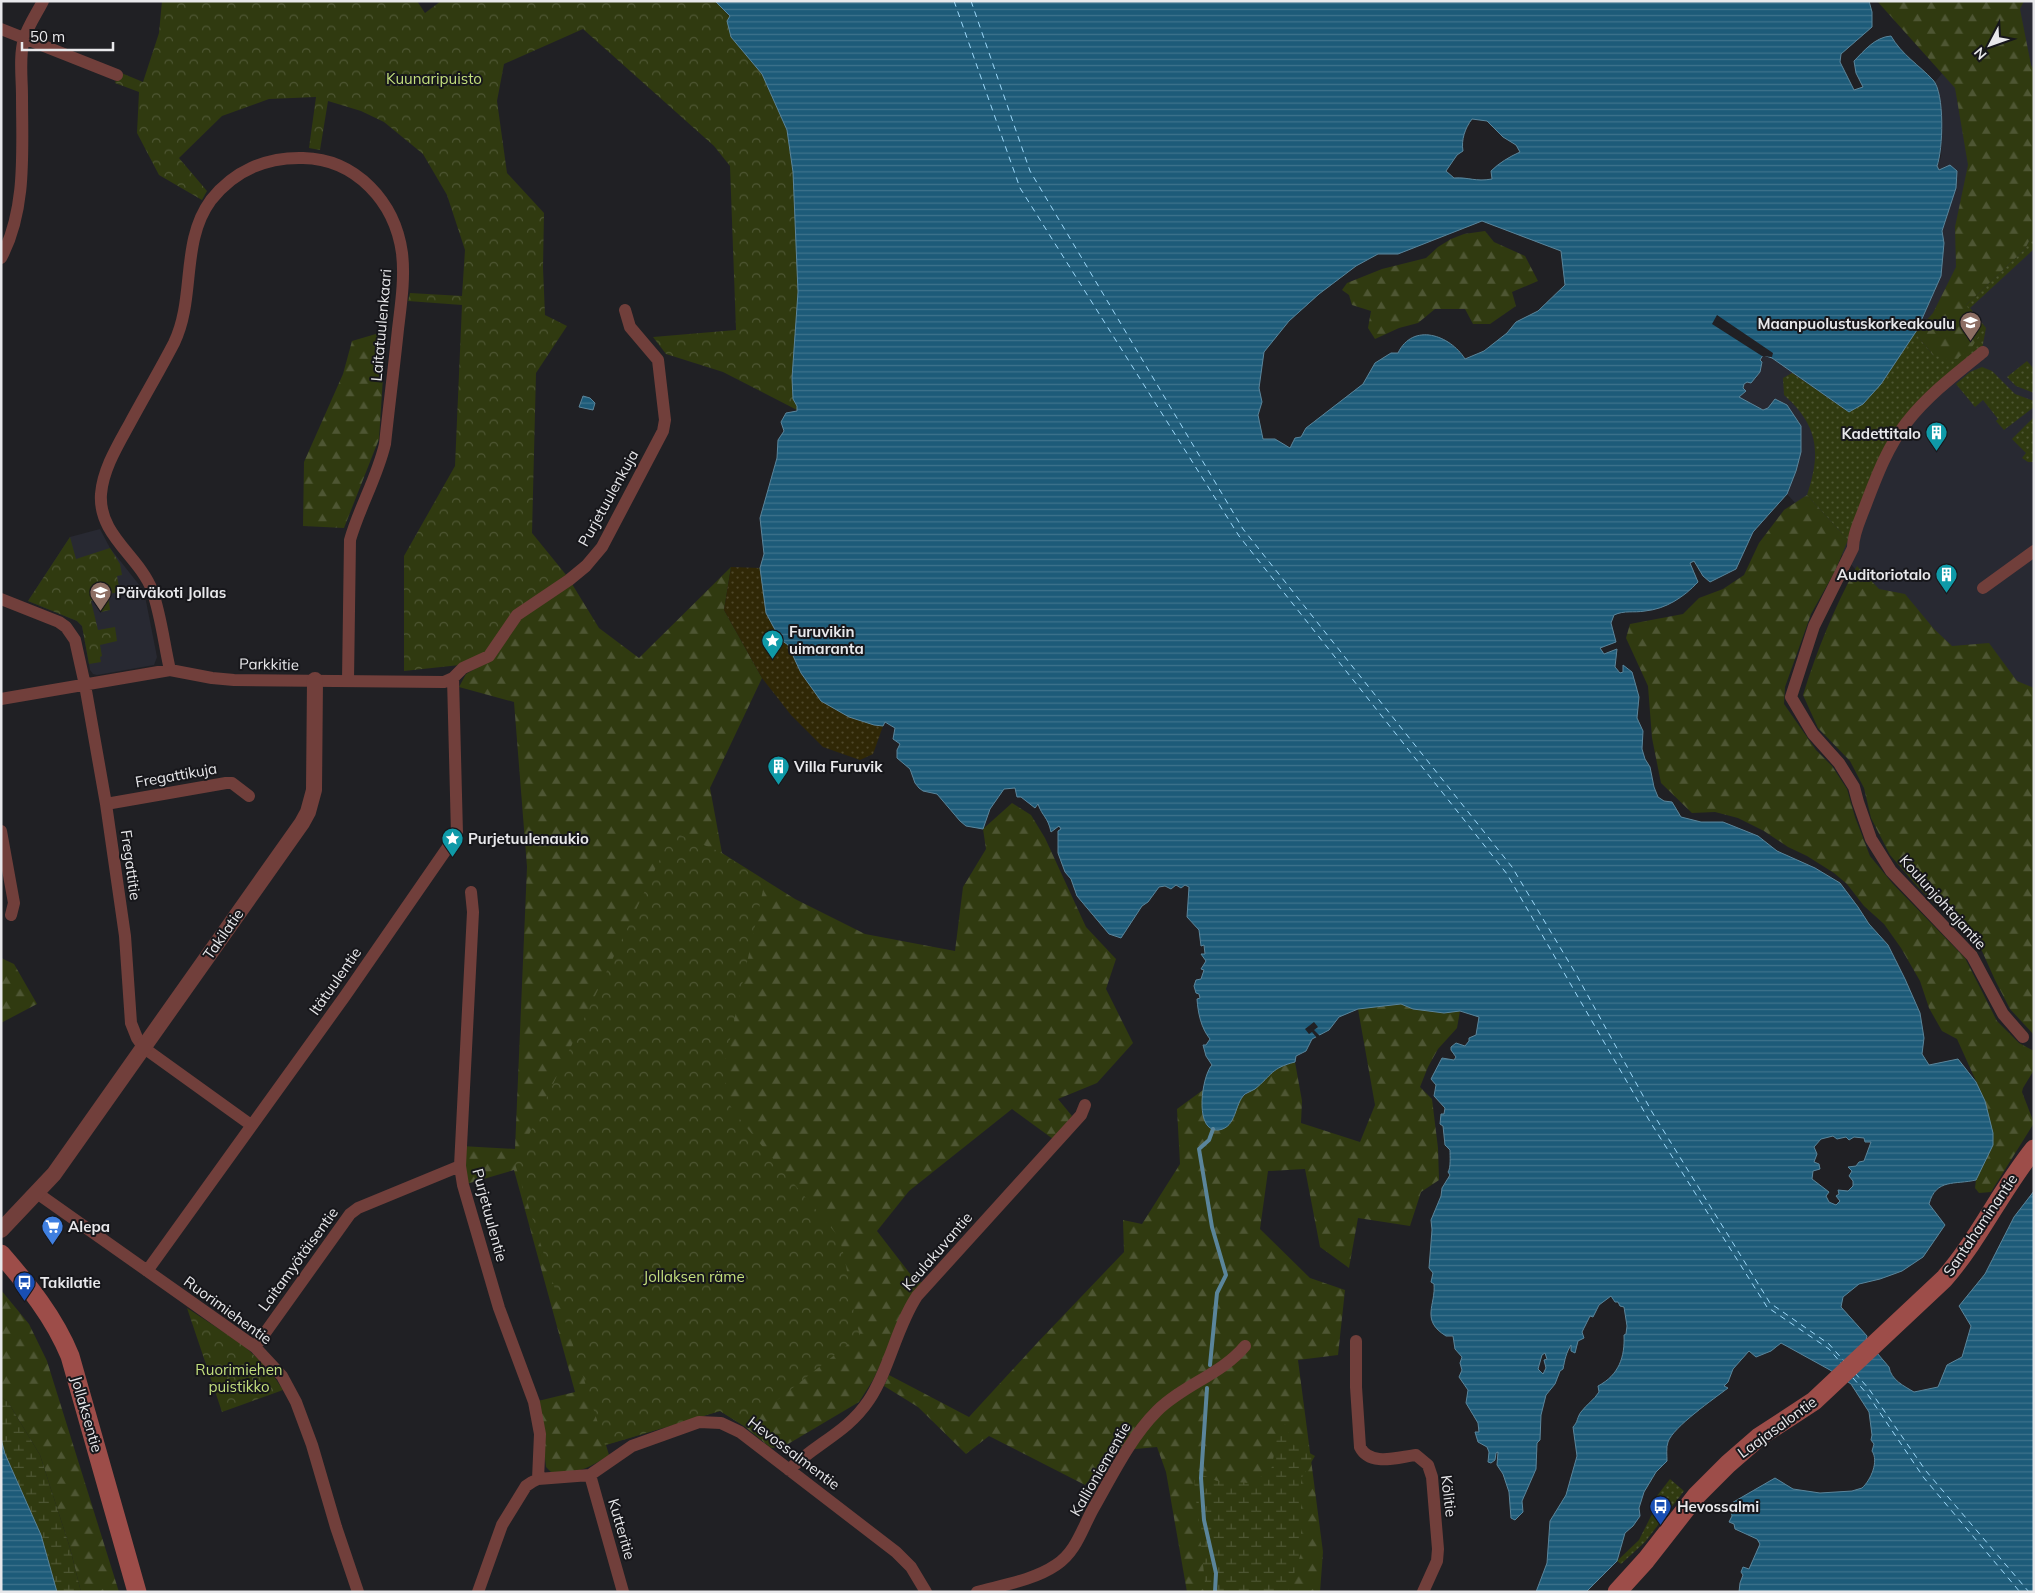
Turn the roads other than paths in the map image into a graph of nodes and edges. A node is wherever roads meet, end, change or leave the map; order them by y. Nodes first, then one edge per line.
1 (43, 1) edge
2 (1, 30) edge
3 (24, 39) junction
4 (117, 75) dead end
5 (1, 258) edge
6 (625, 310) dead end
7 (1984, 352) dead end
8 (2034, 551) edge
9 (1983, 588) dead end
10 (1, 599) edge
11 (170, 670) junction
12 (454, 678) junction
13 (315, 680) junction
14 (348, 680) junction
15 (85, 685) junction
16 (1, 699) edge
17 (249, 796) dead end
18 (106, 804) junction
19 (1, 831) edge
20 (471, 892) dead end
21 (11, 915) dead end
22 (2023, 1037) dead end
23 (144, 1048) junction
24 (1085, 1105) dead end
25 (251, 1125) junction
26 (2034, 1149) edge
27 (460, 1166) junction
28 (38, 1193) junction
29 (1, 1230) edge
30 (1, 1254) edge
31 (147, 1271) junction
32 (1356, 1341) dead end
33 (255, 1346) junction
34 (1245, 1346) dead end
35 (1840, 1378) joint
36 (789, 1470) junction
37 (590, 1475) junction
38 (538, 1479) junction
39 (137, 1592) edge
40 (358, 1592) edge
41 (478, 1592) edge
42 (623, 1592) edge
43 (926, 1592) edge
44 (978, 1592) edge
45 (1424, 1592) edge
46 (1617, 1592) edge

1 - 3 street
2 - 3 street
3 - 4 street
3 - 5 street
6 - 12 street, Purjetuulenkuja
7 - 22 street, Koulunjohtajantie
8 - 9 street
10 - 15 street, Fregattitie
11 - 13 street, Parkkitie
11 - 14 street, Laitatuulenkaari
11 - 15 street, Parkkitie
12 - 14 street, Parkkitie
12 - 25 street, Itätuulentie
13 - 14 street, Parkkitie
13 - 23 street, Takilatie
15 - 16 street, Parkkitie
15 - 18 street, Fregattitie
17 - 18 street, Fregattikuja
18 - 23 street, Fregattitie
19 - 21 street
20 - 27 street, Purjetuulentie
23 - 25 street, Fregattitie
23 - 28 street, Takilatie
24 - 36 street, Keulakuvantie
25 - 31 street, Itätuulentie
26 - 35 main road, Santahaminantie
27 - 33 street, Laitamyötäisentie
27 - 38 street, Purjetuulentie
28 - 29 street, Takilatie
28 - 31 street, Ruorimiehentie
30 - 39 main road, Jollaksentie
31 - 33 street, Ruorimiehentie
32 - 45 street, Kölitie
33 - 40 street, Ruorimiehentie
34 - 44 street, Kallioniementie
35 - 46 main road, Laajasalontie
36 - 37 street, Hevossalmentie
36 - 43 street, Hevossalmentie
37 - 38 street
37 - 42 street, Kutteritie
38 - 41 street

